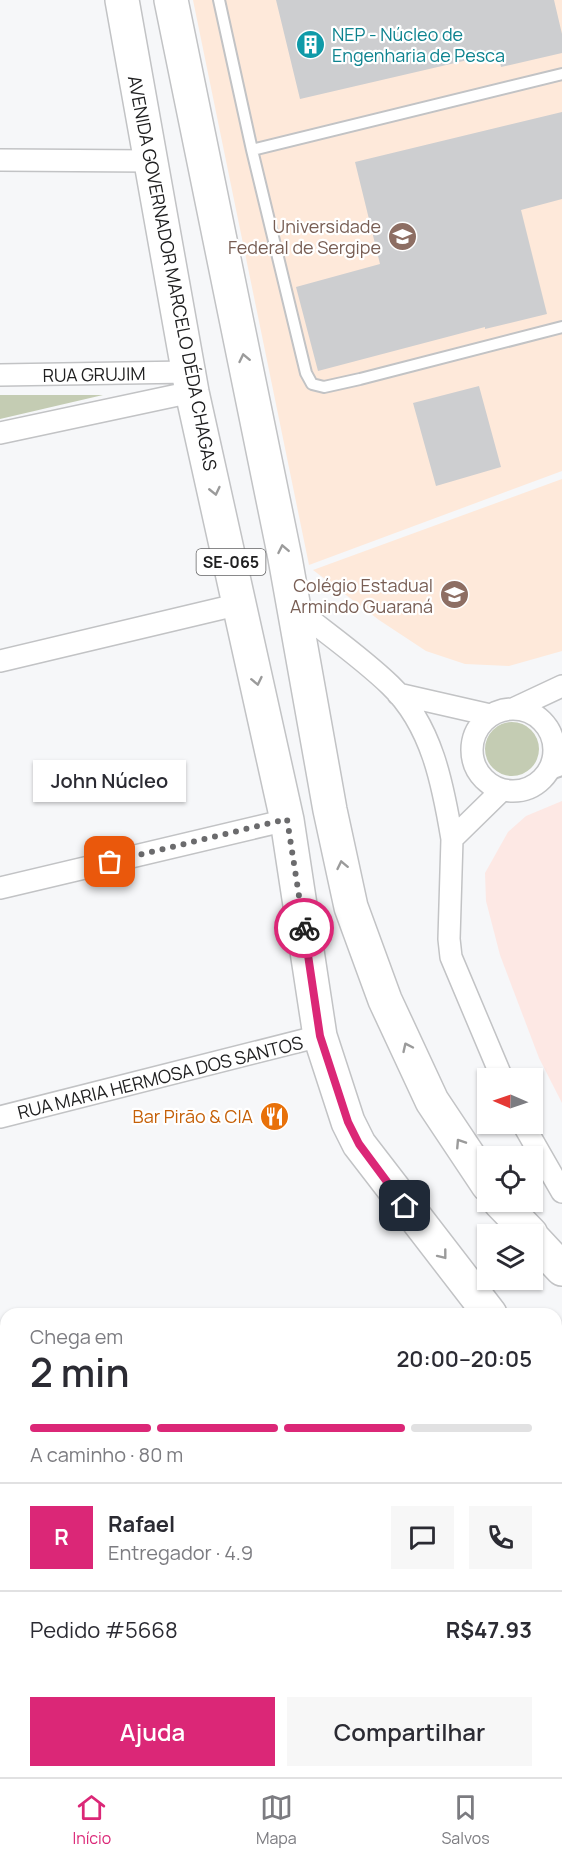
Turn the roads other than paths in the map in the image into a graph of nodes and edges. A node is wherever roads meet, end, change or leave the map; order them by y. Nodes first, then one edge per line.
1 (122, 0) edge
2 (171, 0) edge
3 (219, 0) edge
4 (562, 74) edge
5 (252, 150) junction
6 (0, 160) edge
7 (152, 161) junction
8 (562, 327) edge
9 (0, 375) edge
10 (190, 382) junction
11 (0, 433) edge
12 (240, 604) junction
13 (294, 607) junction
14 (0, 661) edge
15 (562, 686) edge
16 (398, 694) junction
17 (515, 708) junction
18 (490, 715) junction
19 (553, 773) edge
20 (502, 790) junction
21 (287, 819) junction
22 (452, 839) junction
23 (0, 888) edge
24 (320, 1036) junction
25 (498, 1068) edge
26 (0, 1117) edge
27 (529, 1134) edge
28 (477, 1168) edge
29 (562, 1192) edge
30 (509, 1212) edge
31 (521, 1224) edge
32 (543, 1248) edge
33 (562, 1269) edge
34 (485, 1308) edge

1 - 7 main road, AVENIDA GOVERNADOR MARCELO DÉDA CHAGAS / SE-065
13 -> 2 main road, SE-065
3 - 5 lane
4 - 5 lane
5 - 8 lane
6 - 7 street
7 - 10 main road, AVENIDA GOVERNADOR MARCELO DÉDA CHAGAS / SE-065
9 - 10 street, RUA GRUJIM
10 - 11 street
10 -> 12 main road, AVENIDA GOVERNADOR MARCELO DÉDA CHAGAS / SE-065
12 - 14 street
12 -> 21 main road, AVENIDA GOVERNADOR MARCELO DÉDA CHAGAS / SE-065
13 - 16 street
28 -> 13 main road, SE-065
15 - 17 street
16 - 18 street
16 - 22 street
17 - 18 street
17 - 19 street
18 - 20 street
19 - 20 street
20 - 22 street
21 - 23 street
21 - 24 main road, AVENIDA GOVERNADOR MARCELO DÉDA CHAGAS / SE-065
22 - 25 street
24 - 26 street, RUA MARIA HERMOSA DOS SANTOS
24 -> 34 main road, AVENIDA GOVERNADOR MARCELO DÉDA CHAGAS / SE-065
27 - 29 street
30 - 31 main road
32 - 33 main road

